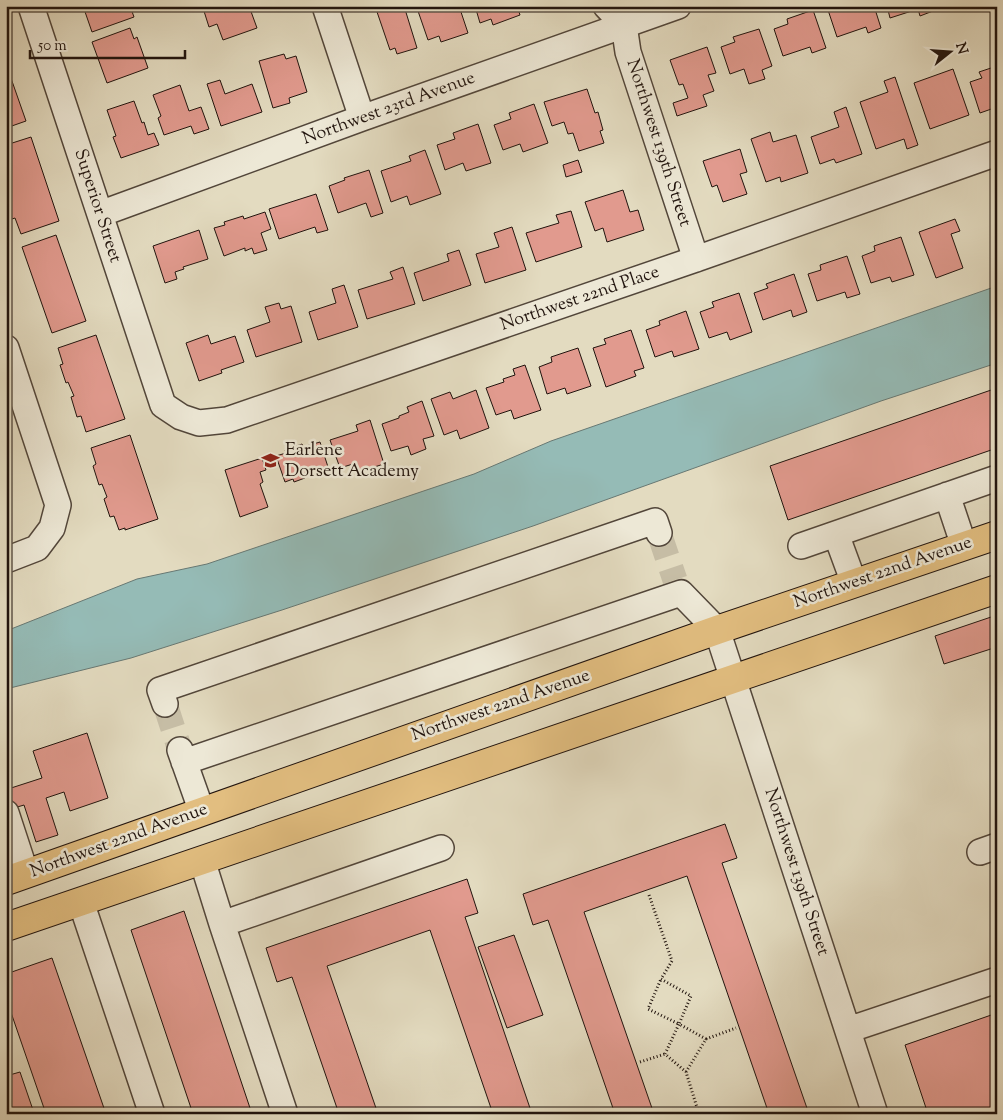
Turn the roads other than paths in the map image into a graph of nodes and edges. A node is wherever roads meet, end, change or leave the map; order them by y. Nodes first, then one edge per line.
1 (31, 6) edge
2 (325, 6) edge
3 (606, 6) edge
4 (678, 6) edge
5 (627, 16) edge
6 (362, 118) junction
7 (997, 153) edge
8 (100, 214) junction
9 (696, 259) junction
10 (6, 348) edge
11 (163, 405) joint
12 (997, 478) edge
13 (947, 495) junction
14 (660, 533) tunnel mouth
15 (836, 534) junction
16 (997, 535) edge
17 (801, 546) dead end
18 (964, 546) junction
19 (6, 560) edge
20 (854, 583) junction
21 (997, 589) edge
22 (717, 630) junction
23 (734, 678) junction
24 (165, 704) tunnel mouth
25 (202, 812) junction
26 (6, 813) edge
27 (441, 848) dead end
28 (202, 860) junction
29 (16, 878) edge
30 (81, 902) junction
31 (222, 924) junction
32 (6, 927) edge
33 (997, 980) edge
34 (848, 1030) junction
35 (152, 1114) edge
36 (285, 1114) edge
37 (875, 1114) edge

1 - 8 street, Superior Street
2 - 6 street
3 - 5 street
4 - 5 street, Northwest 23rd Avenue
5 - 6 street, Northwest 23rd Avenue
5 - 9 street, Northwest 139th Street
6 - 8 street, Northwest 23rd Avenue
7 - 9 street, Northwest 22nd Place
8 - 11 street, Superior Street
9 - 11 street, Northwest 22nd Place
10 - 19 street
12 - 13 street
13 - 15 street
13 - 18 street
14 - 24 street
15 - 17 street
15 - 20 street
16 - 18 main road, Northwest 22nd Avenue
18 - 20 main road, Northwest 22nd Avenue
20 - 22 main road, Northwest 22nd Avenue
21 - 23 main road
22 - 23 street, Northwest 139th Street
22 - 25 main road, Northwest 22nd Avenue
22 - 25 street
23 - 28 main road
23 - 34 street, Northwest 139th Street
25 - 29 main road, Northwest 22nd Avenue
26 - 29 street
27 - 31 street
28 - 30 main road
28 - 31 street
30 - 32 main road
30 - 35 street
31 - 36 street
33 - 34 street
34 - 37 street, Northwest 139th Street

